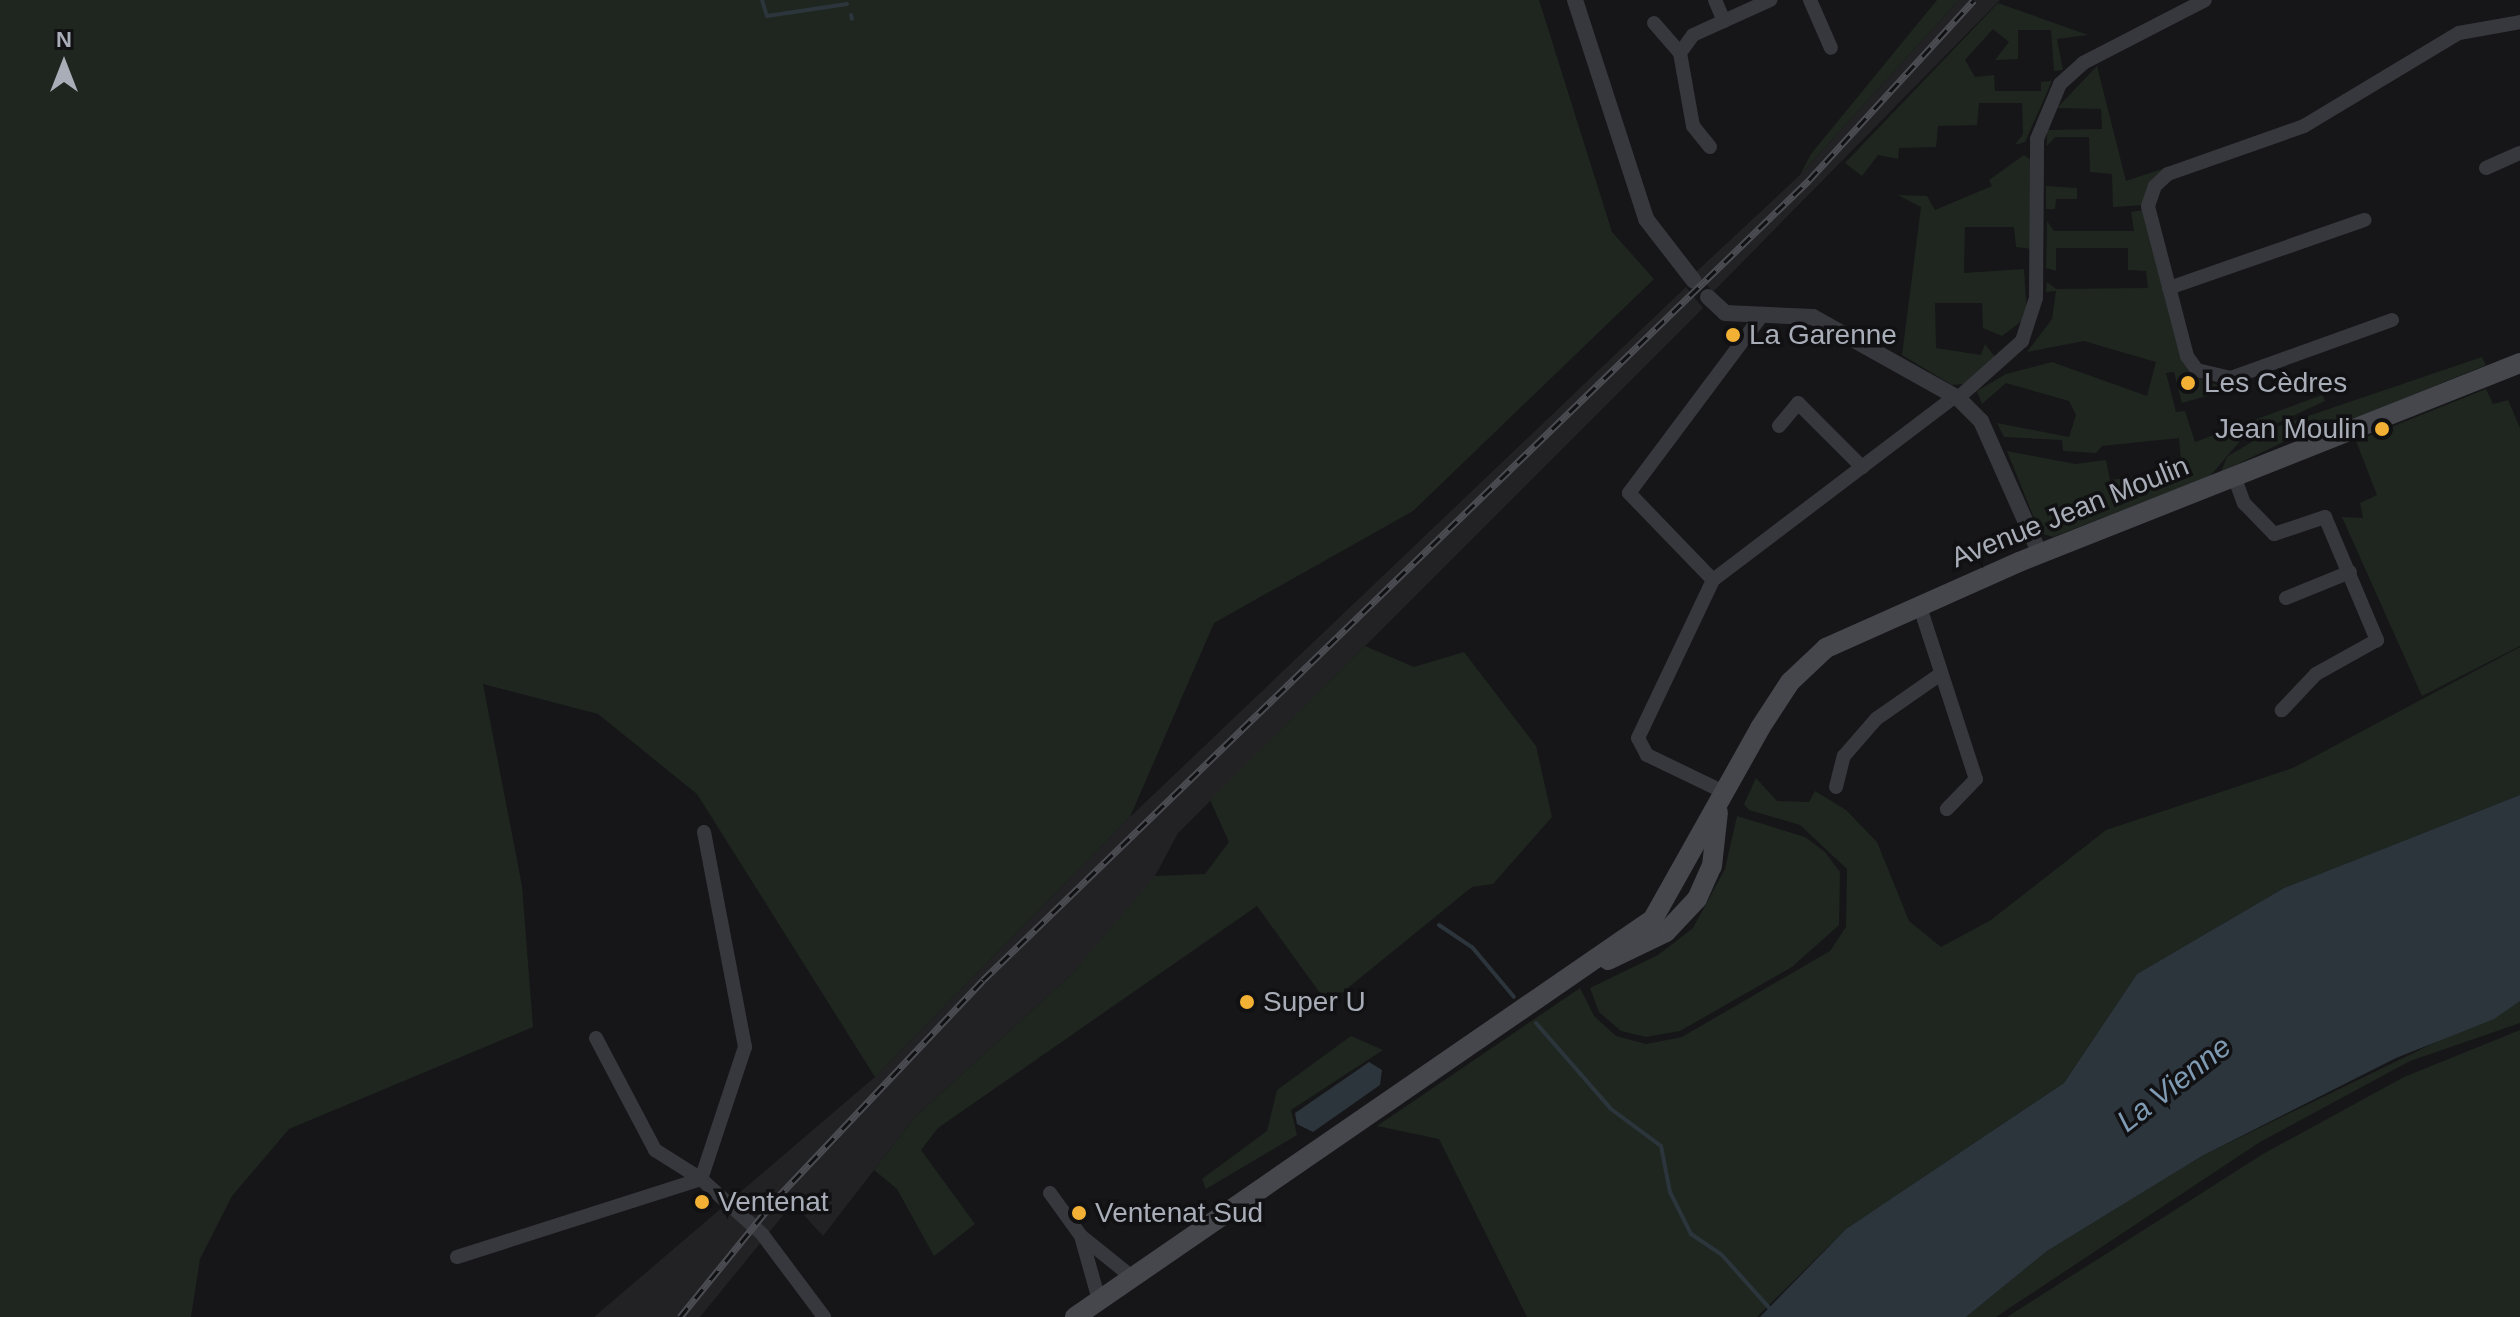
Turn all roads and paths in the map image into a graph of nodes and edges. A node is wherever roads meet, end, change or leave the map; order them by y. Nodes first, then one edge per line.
1 (1575, 0) edge
2 (1715, 0) edge
3 (1770, 0) edge
4 (1810, 0) edge
5 (2205, 0) edge
6 (1724, 21) junction
7 (2520, 22) edge
8 (1654, 23) dead end
9 (1831, 48) dead end
10 (1680, 53) junction
11 (1710, 147) dead end
12 (2520, 153) edge
13 (2486, 168) dead end
14 (2364, 220) dead end
15 (1694, 281) dead end
16 (2169, 288) junction
17 (1708, 297) dead end
18 (1763, 314) junction
19 (2392, 320) dead end
20 (2520, 363) edge
21 (1956, 397) junction
22 (1779, 426) dead end
23 (1862, 467) junction
24 (2234, 476) junction
25 (2040, 554) junction
26 (2350, 572) junction
27 (1713, 580) junction
28 (2286, 598) dead end
29 (1919, 604) junction
30 (1939, 675) junction
31 (2282, 710) dead end
32 (1836, 787) dead end
33 (1722, 801) junction
34 (1947, 809) dead end
35 (704, 832) dead end
36 (1692, 855) junction
37 (1712, 866) junction
38 (1682, 876) junction
39 (1703, 888) junction
40 (1584, 970) junction
41 (596, 1038) dead end
42 (701, 1179) junction
43 (1050, 1193) dead end
44 (1081, 1236) junction
45 (457, 1257) dead end
46 (1132, 1277) junction
47 (1099, 1300) junction
48 (824, 1317) edge
49 (1075, 1317) edge

1 - 15 street
2 - 6 street
3 - 6 street
4 - 9 street
5 - 21 street
6 - 10 street
7 - 16 street
8 - 10 street
10 - 11 street
12 - 13 street
14 - 16 street
16 - 19 street
17 - 18 street
18 - 21 street
18 - 27 street
20 - 24 main road, Avenue Jean Moulin
21 - 23 street
21 - 25 street
22 - 23 street
23 - 27 street
24 - 25 main road, Avenue Jean Moulin
24 - 26 street
25 - 29 main road, Avenue Jean Moulin
26 - 28 street
26 - 31 street
27 - 33 street
29 - 30 street
29 - 33 main road, Avenue Jean Moulin
30 - 32 street
30 - 34 street
33 - 36 main road, Avenue Jean Moulin
33 - 37 main road, Avenue Jean Moulin
35 - 42 street
36 - 37 main road
36 - 38 main road, Avenue Jean Moulin
37 - 39 main road, Avenue Jean Moulin
38 - 39 main road
38 - 40 main road, Avenue Jean Moulin
39 - 40 main road, Avenue Jean Moulin
40 - 46 main road, Avenue Jean Moulin
41 - 42 street
42 - 45 street
42 - 48 street
43 - 44 street
44 - 46 street
44 - 47 street
46 - 47 main road, Avenue Jean Moulin
47 - 49 main road, Avenue Jean Moulin

